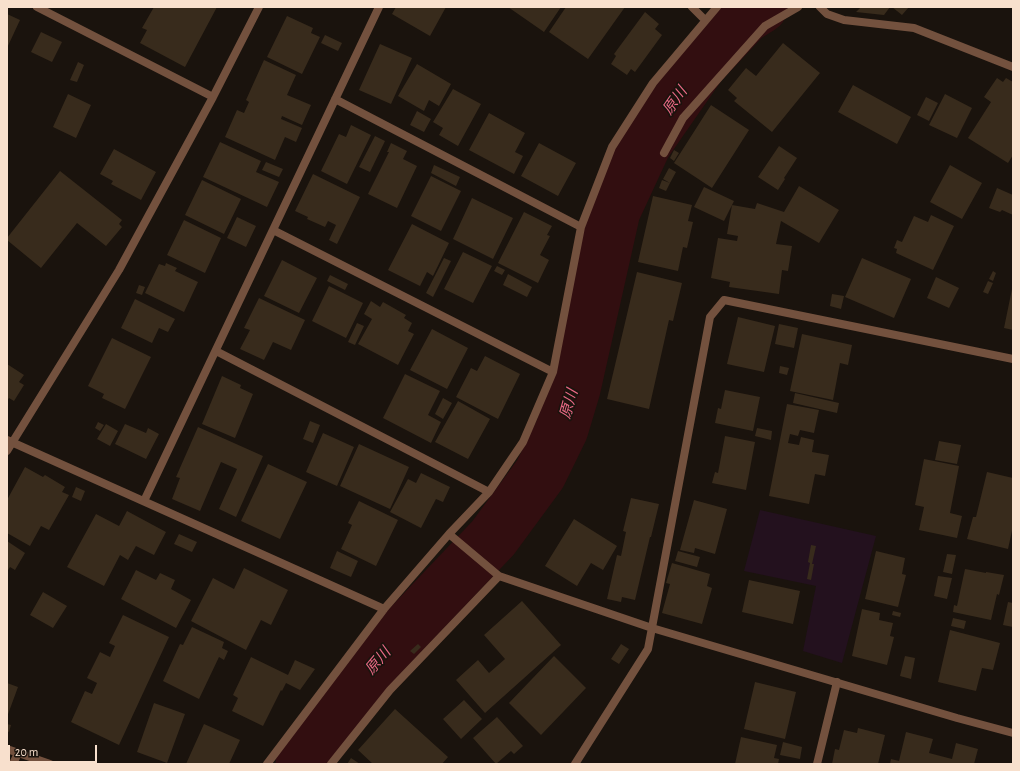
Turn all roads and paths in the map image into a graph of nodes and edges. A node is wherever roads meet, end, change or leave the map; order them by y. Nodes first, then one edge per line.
1 (37, 7) edge
2 (259, 7) edge
3 (379, 7) edge
4 (692, 7) edge
5 (717, 7) edge
6 (798, 7) edge
7 (820, 7) edge
8 (705, 20) junction
9 (1013, 67) edge
10 (213, 97) junction
11 (335, 99) junction
12 (664, 153) dead end
13 (581, 227) junction
14 (273, 230) junction
15 (216, 351) junction
16 (1013, 359) edge
17 (552, 372) junction
18 (10, 441) edge
19 (7, 451) edge
20 (489, 492) junction
21 (144, 501) junction
22 (449, 534) junction
23 (499, 576) junction
24 (384, 609) junction
25 (652, 628) junction
26 (836, 682) junction
27 (1013, 733) edge
28 (7, 750) edge
29 (18, 753) junction
30 (13, 764) edge
31 (50, 764) edge
32 (267, 764) edge
33 (331, 764) edge
34 (576, 764) edge
35 (817, 764) edge

1 - 10 street
2 - 10 street
3 - 11 street
4 - 8 street
5 - 8 street
6 - 12 street
7 - 9 street
8 - 13 street
10 - 18 street
11 - 13 street
11 - 14 street
13 - 17 street
14 - 15 street
14 - 17 street
15 - 20 street
15 - 21 street
16 - 25 street
17 - 20 street
18 - 19 street
18 - 21 street
20 - 22 street
21 - 24 street
22 - 23 street
22 - 24 street
23 - 25 street
23 - 33 street
24 - 32 street
25 - 26 street
25 - 34 street
26 - 27 street
26 - 35 street
28 - 29 street
29 - 30 street
29 - 31 street

